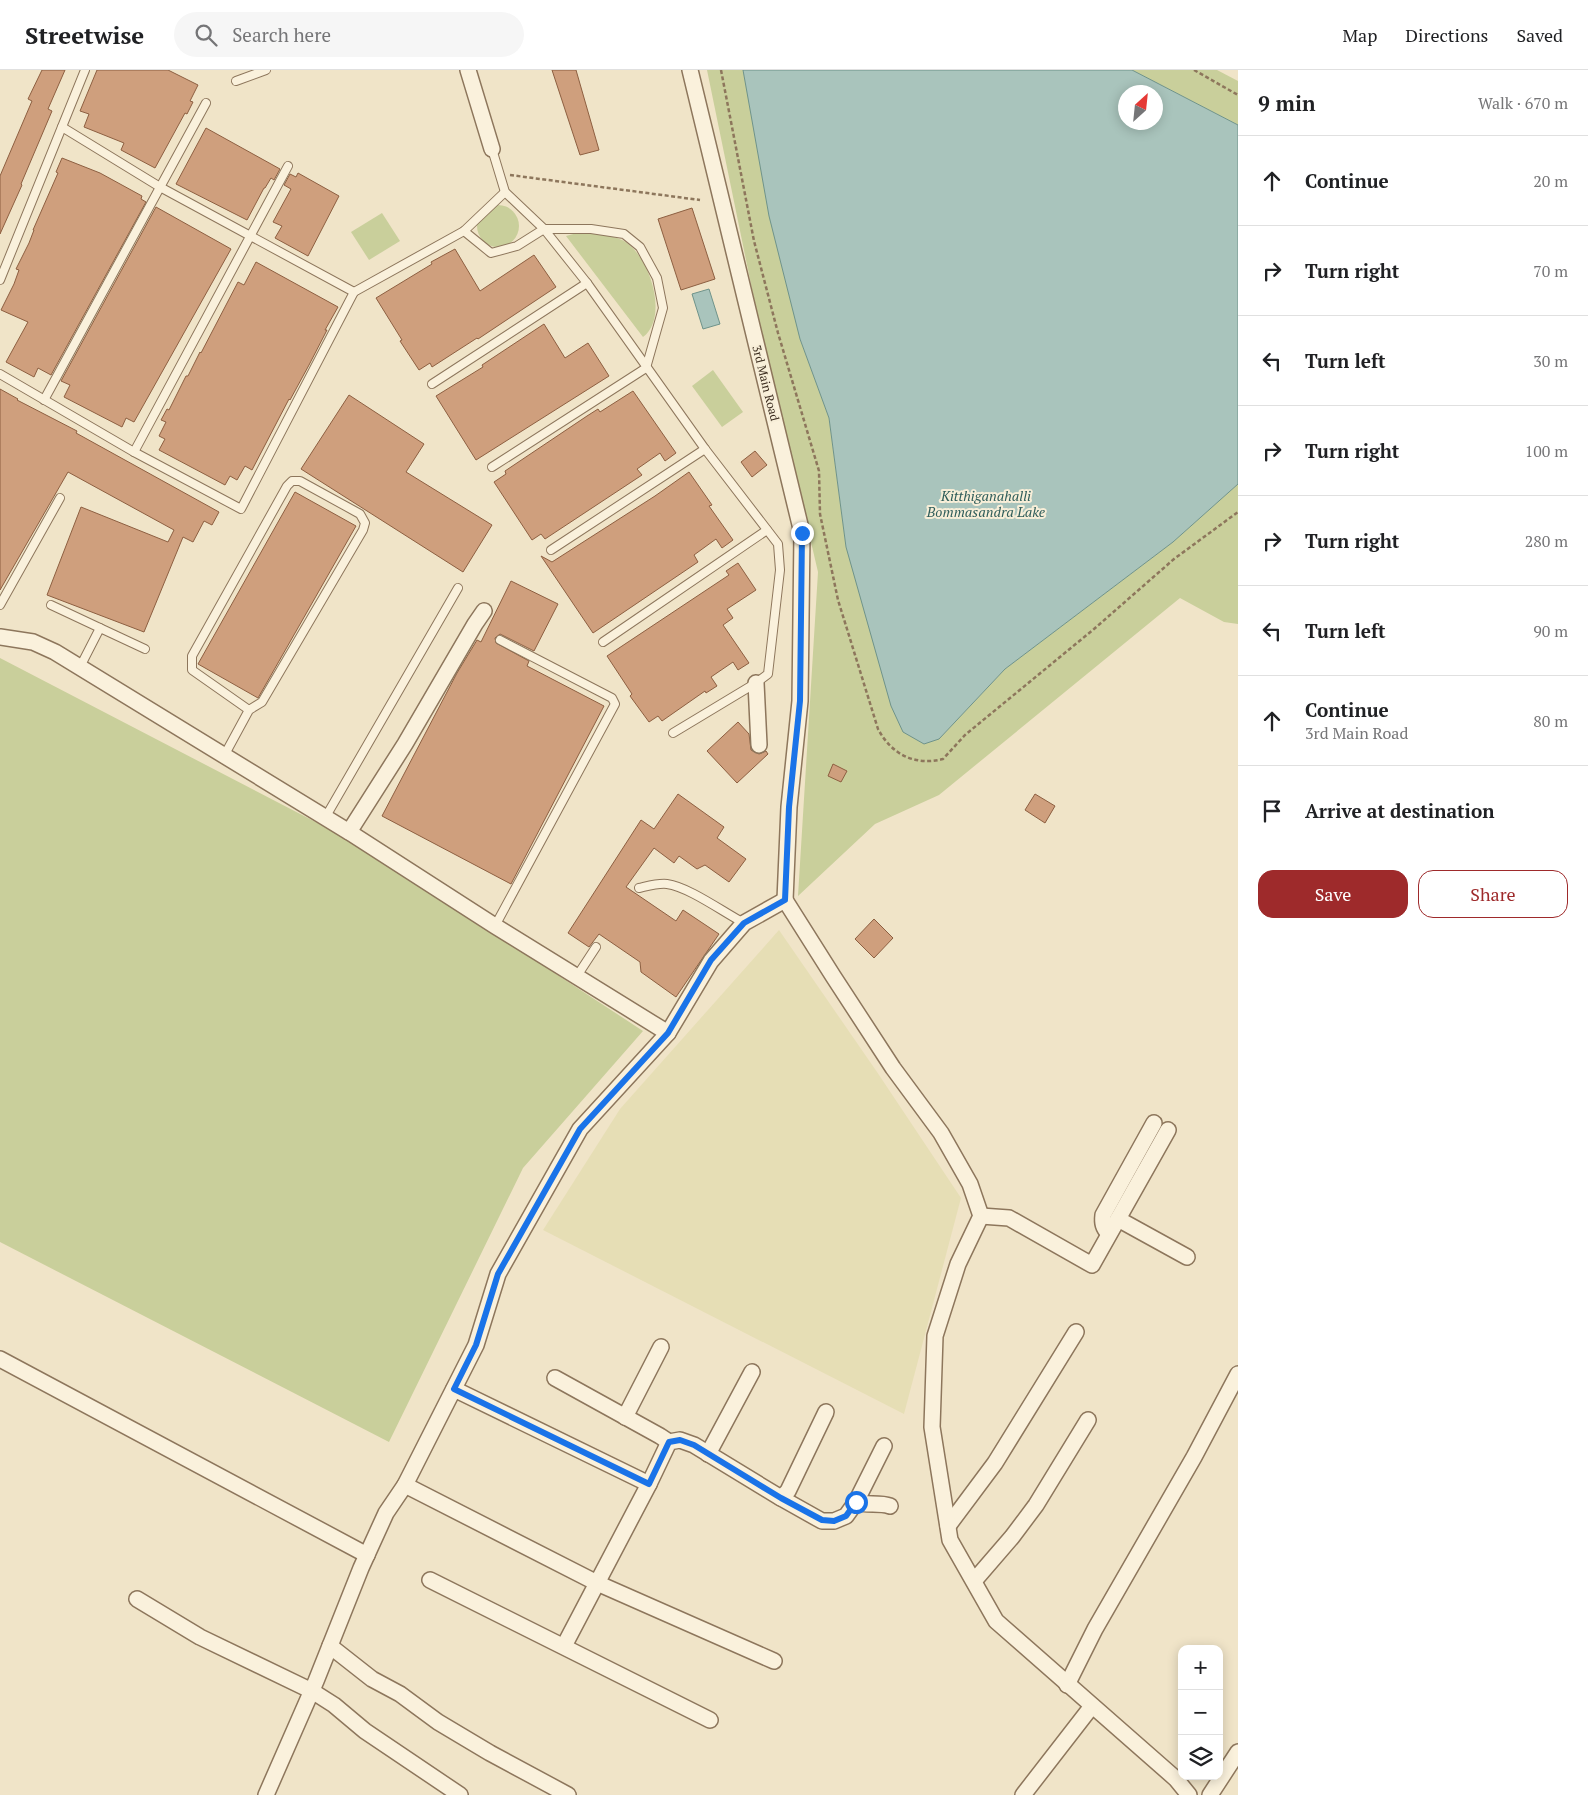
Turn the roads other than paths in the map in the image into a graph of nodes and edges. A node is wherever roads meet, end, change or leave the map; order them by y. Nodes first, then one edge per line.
1 (85, 70) edge
2 (266, 70) edge
3 (468, 70) edge
4 (690, 70) edge
5 (236, 81) dead end
6 (206, 103) dead end
7 (62, 128) junction
8 (492, 149) joint
9 (288, 166) dead end
10 (160, 187) junction
11 (505, 192) junction
12 (544, 229) junction
13 (464, 231) junction
14 (251, 236) junction
15 (0, 280) edge
16 (587, 283) junction
17 (354, 292) junction
18 (646, 368) junction
19 (0, 374) edge
20 (432, 384) dead end
21 (44, 400) junction
22 (705, 449) junction
23 (134, 452) junction
24 (492, 467) dead end
25 (60, 498) dead end
26 (767, 530) junction
27 (551, 550) dead end
28 (458, 588) dead end
29 (0, 605) edge
30 (51, 605) dead end
31 (484, 611) dead end
32 (100, 628) junction
33 (0, 637) edge
34 (500, 640) dead end
35 (603, 642) dead end
36 (145, 649) dead end
37 (80, 667) junction
38 (756, 683) junction
39 (249, 710) junction
40 (673, 733) dead end
41 (759, 745) dead end
42 (224, 756) junction
43 (326, 818) junction
44 (349, 832) junction
45 (639, 888) dead end
46 (785, 900) junction
47 (744, 923) junction
48 (495, 926) junction
49 (596, 947) dead end
50 (577, 976) junction
51 (668, 1033) junction
52 (981, 1216) junction
53 (1118, 1219) junction
54 (1109, 1234) junction
55 (1187, 1257) dead end
56 (1076, 1332) dead end
57 (661, 1347) dead end
58 (0, 1359) edge
59 (752, 1372) dead end
60 (1238, 1374) edge
61 (555, 1378) dead end
62 (454, 1389) junction
63 (826, 1412) dead end
64 (626, 1417) junction
65 (1088, 1420) dead end
66 (669, 1442) junction
67 (884, 1446) dead end
68 (708, 1454) junction
69 (649, 1484) junction
70 (405, 1485) junction
71 (781, 1498) junction
72 (856, 1502) junction
73 (890, 1506) dead end
74 (948, 1526) junction
75 (367, 1556) junction
76 (430, 1580) dead end
77 (974, 1581) junction
78 (597, 1583) junction
79 (137, 1599) dead end
80 (330, 1646) junction
81 (564, 1646) junction
82 (774, 1661) dead end
83 (1067, 1685) junction
84 (312, 1690) junction
85 (1092, 1706) junction
86 (710, 1720) dead end
87 (1238, 1752) edge
88 (266, 1795) edge
89 (460, 1795) edge
90 (568, 1795) edge
91 (1023, 1795) edge
92 (1189, 1795) edge
93 (1210, 1795) edge

1 - 7 lane
2 - 5 lane
3 - 8 street
4 - 46 street, 3rd Main Road
6 - 10 lane
7 - 10 lane
7 - 15 lane
8 - 11 lane
9 - 14 lane
10 - 14 lane
10 - 21 lane
11 - 12 lane
11 - 13 lane
12 - 13 lane
12 - 16 lane
12 - 18 lane
13 - 17 lane
14 - 17 lane
14 - 23 lane
16 - 18 lane
16 - 20 lane
17 - 23 lane
18 - 22 lane
18 - 24 lane
19 - 21 lane
21 - 23 lane
22 - 26 lane
22 - 27 lane
25 - 29 lane
26 - 35 lane
26 - 38 lane
28 - 43 lane
30 - 32 lane
31 - 44 street
32 - 36 lane
32 - 37 lane
33 - 37 street
34 - 48 lane
37 - 42 street
38 - 40 lane
38 - 41 street
39 - 39 lane
39 - 42 lane
42 - 43 street
43 - 44 street
44 - 48 street
45 - 47 lane
46 - 47 street
46 - 52 street
47 - 51 street
48 - 50 street
49 - 50 lane
50 - 51 street
51 - 62 street
52 - 54 street
52 - 74 street
53 - 54 street
53 - 54 street
53 - 55 street
56 - 74 street
57 - 64 street
58 - 75 street
59 - 68 street
60 - 83 street
61 - 64 street
62 - 69 street
62 - 70 street
63 - 71 street
64 - 66 street
65 - 77 street
66 - 68 street
66 - 69 street
67 - 72 street
68 - 71 street
69 - 78 street
70 - 75 street
70 - 78 street
71 - 72 street
72 - 73 street
74 - 77 street
75 - 80 street
76 - 81 street
77 - 83 street
78 - 81 street
78 - 82 street
79 - 84 street
80 - 84 street
80 - 90 street
81 - 86 street
83 - 85 street
84 - 88 street
84 - 89 street
85 - 91 street
85 - 92 street
87 - 93 street

